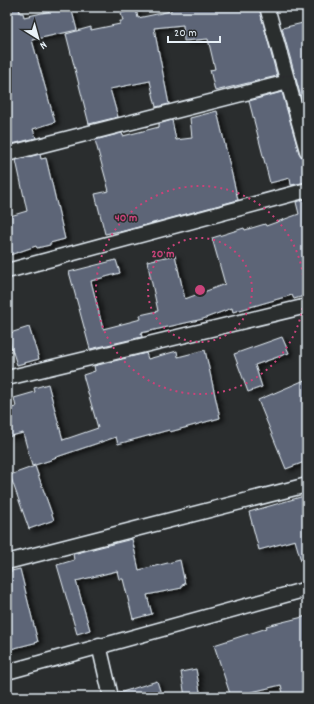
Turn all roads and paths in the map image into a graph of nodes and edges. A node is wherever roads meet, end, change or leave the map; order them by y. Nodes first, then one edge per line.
1 (267, 7) edge
2 (288, 82) junction
3 (307, 151) edge
4 (7, 154) edge
5 (307, 190) edge
6 (7, 271) edge
7 (307, 306) edge
8 (7, 378) edge
9 (307, 485) edge
10 (7, 562) edge
11 (307, 589) edge
12 (99, 645) junction
13 (7, 672) edge
14 (111, 697) edge

1 - 2 street
2 - 3 street
2 - 4 street
5 - 6 street
7 - 8 street
9 - 10 street
11 - 12 street
12 - 13 street
12 - 14 street

